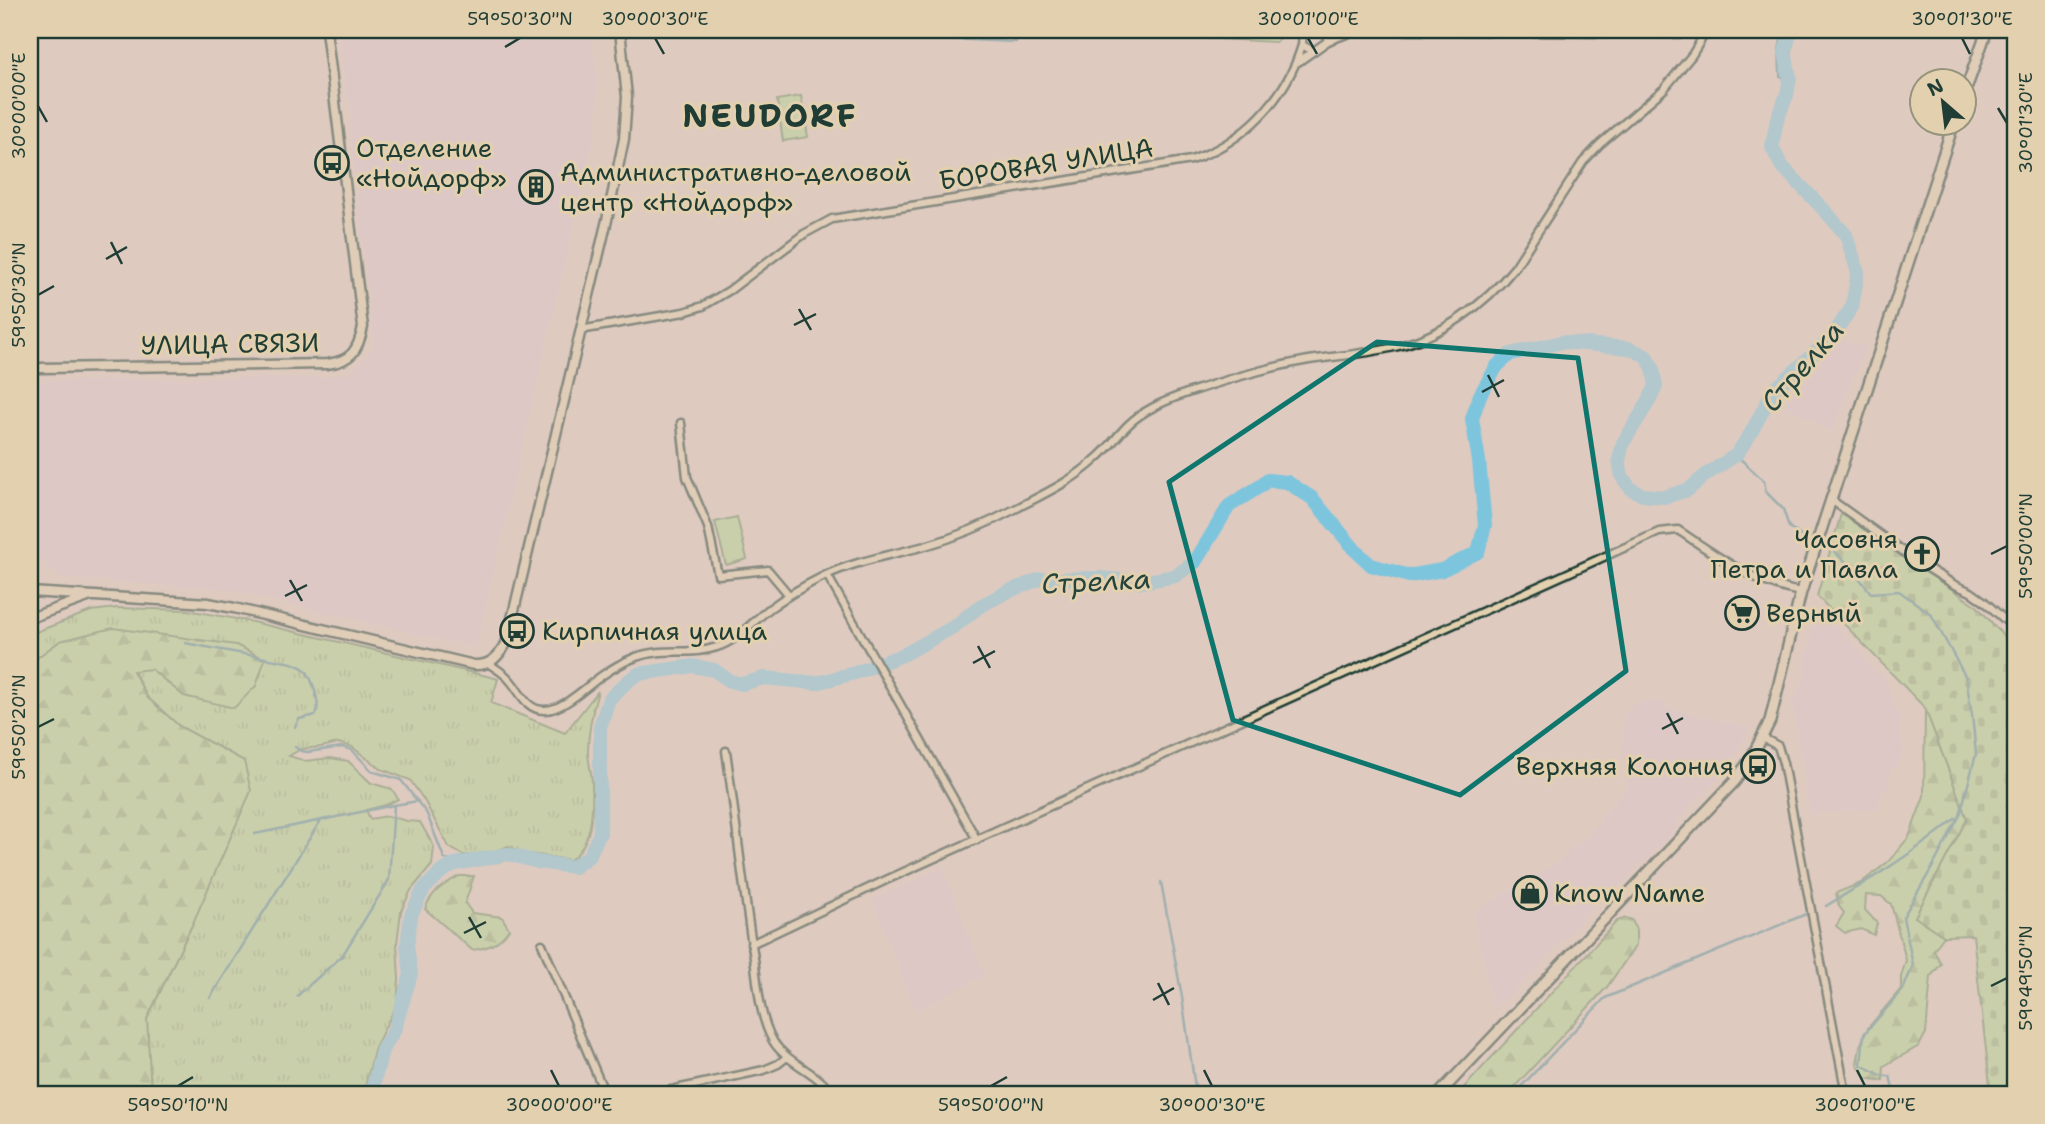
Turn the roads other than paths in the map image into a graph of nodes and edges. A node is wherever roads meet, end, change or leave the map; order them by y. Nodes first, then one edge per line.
1 (326, 30) edge
2 (620, 30) edge
3 (1324, 30) edge
4 (1341, 30) edge
5 (1386, 30) edge
6 (1505, 30) edge
7 (1987, 30) edge
8 (1304, 31) edge
9 (1354, 31) edge
10 (1706, 32) edge
11 (1328, 41) junction
12 (1302, 45) junction
13 (1312, 51) junction
14 (1297, 63) junction
15 (1974, 66) edge
16 (1949, 136) edge
17 (580, 330) junction
18 (30, 370) edge
19 (681, 423) dead end
20 (1830, 499) junction
21 (827, 575) junction
22 (30, 592) edge
23 (1801, 592) junction
24 (93, 595) junction
25 (789, 595) junction
26 (30, 618) edge
27 (2015, 629) edge
28 (492, 661) junction
29 (1763, 738) junction
30 (726, 751) dead end
31 (977, 840) junction
32 (542, 944) dead end
33 (751, 944) junction
34 (787, 1056) junction
35 (605, 1094) edge
36 (653, 1094) edge
37 (832, 1094) edge
38 (1439, 1094) edge
39 (1846, 1094) edge

1 - 18 street, УЛИЦА СВЯЗИ
2 - 17 street
3 - 11 street
4 - 9 street
5 - 6 street
5 - 9 street
6 - 10 street
7 - 15 main road
8 - 12 street, БОРОВАЯ УЛИЦА
9 - 11 street, БОРОВАЯ УЛИЦА
10 - 21 street
11 - 13 street, БОРОВАЯ УЛИЦА
12 - 13 street
12 - 14 street, БОРОВАЯ УЛИЦА
13 - 14 street, БОРОВАЯ УЛИЦА
14 - 17 street, БОРОВАЯ УЛИЦА
16 - 20 main road
17 - 28 street
19 - 25 street
20 - 23 main road
20 - 27 street
21 - 25 street
21 - 31 street
22 - 24 street
23 - 29 main road
23 - 31 street
24 - 26 street
24 - 28 street
25 - 28 street
29 - 38 main road
29 - 39 street
30 - 33 street
31 - 33 street
32 - 35 street
33 - 34 street
34 - 36 street
34 - 37 street

